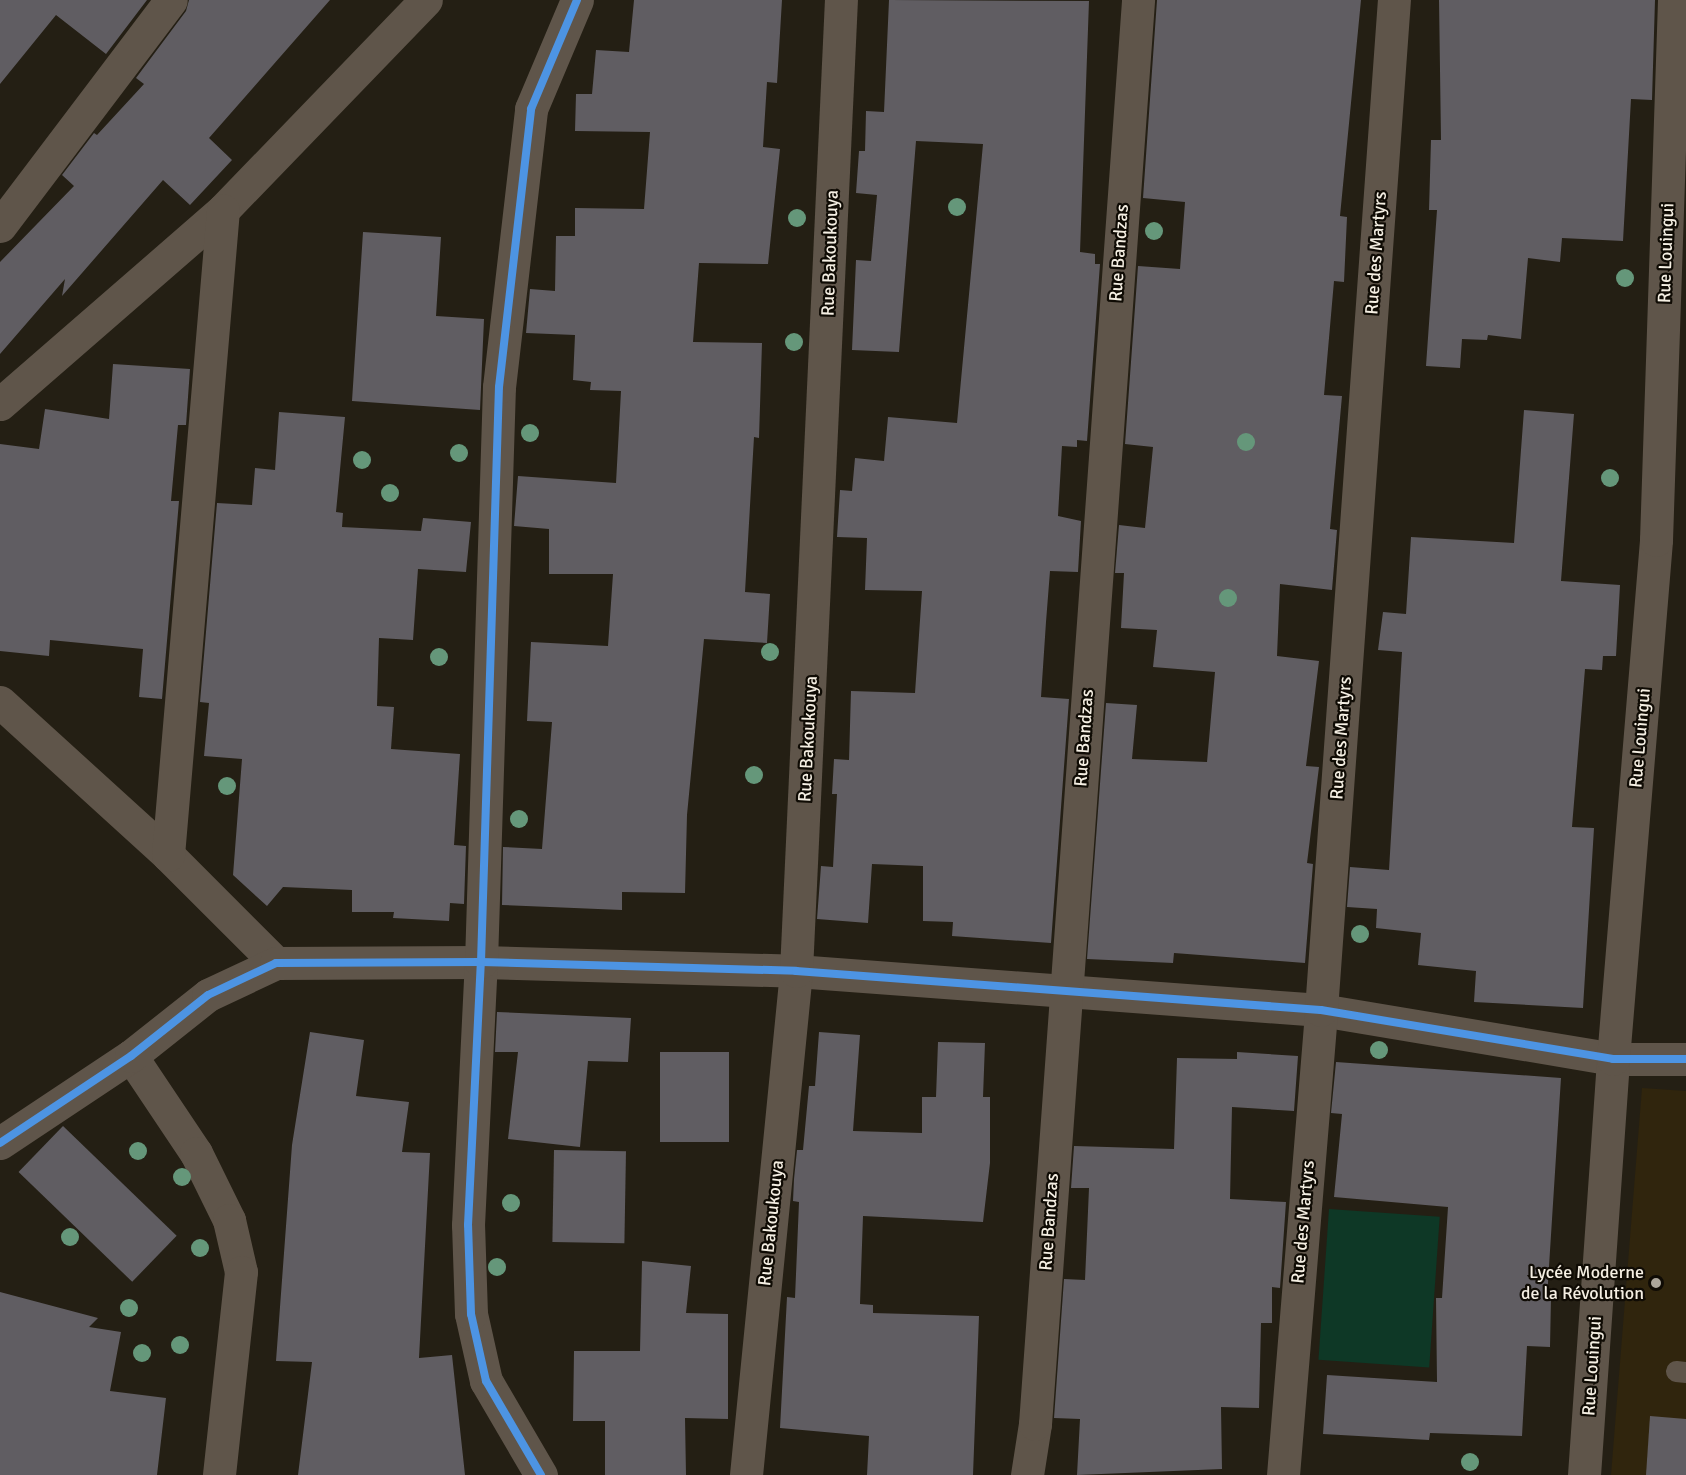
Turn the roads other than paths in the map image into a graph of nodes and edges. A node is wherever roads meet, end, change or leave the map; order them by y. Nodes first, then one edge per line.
1 (171, 0) edge
2 (426, 0) edge
3 (577, 0) edge
4 (841, 0) edge
5 (1138, 0) edge
6 (1394, 0) edge
7 (1674, 0) edge
8 (223, 210) junction
9 (0, 226) edge
10 (0, 404) edge
11 (0, 702) edge
12 (168, 855) junction
13 (481, 962) junction
14 (276, 963) junction
15 (796, 970) junction
16 (1065, 993) junction
17 (1321, 1010) junction
18 (131, 1056) junction
19 (1613, 1059) junction
20 (1686, 1059) edge
21 (0, 1143) edge
22 (219, 1475) edge
23 (541, 1475) edge
24 (746, 1475) edge
25 (1027, 1475) edge
26 (1283, 1475) edge
27 (1584, 1475) edge

1 - 9 street
2 - 8 street
3 - 13 street
4 - 15 street, Rue Bakoukouya
5 - 16 street, Rue Bandzas
6 - 17 street, Rue des Martyrs
7 - 19 street, Rue Louingui
8 - 10 street
8 - 12 street
11 - 12 street
12 - 14 street
13 - 14 street
13 - 15 street
13 - 23 street
14 - 18 street
15 - 16 street
15 - 24 street, Rue Bakoukouya
16 - 17 street
16 - 25 street, Rue Bandzas
17 - 19 street
17 - 26 street, Rue des Martyrs
18 - 21 street
18 - 22 street
19 - 20 street
19 - 27 street, Rue Louingui

